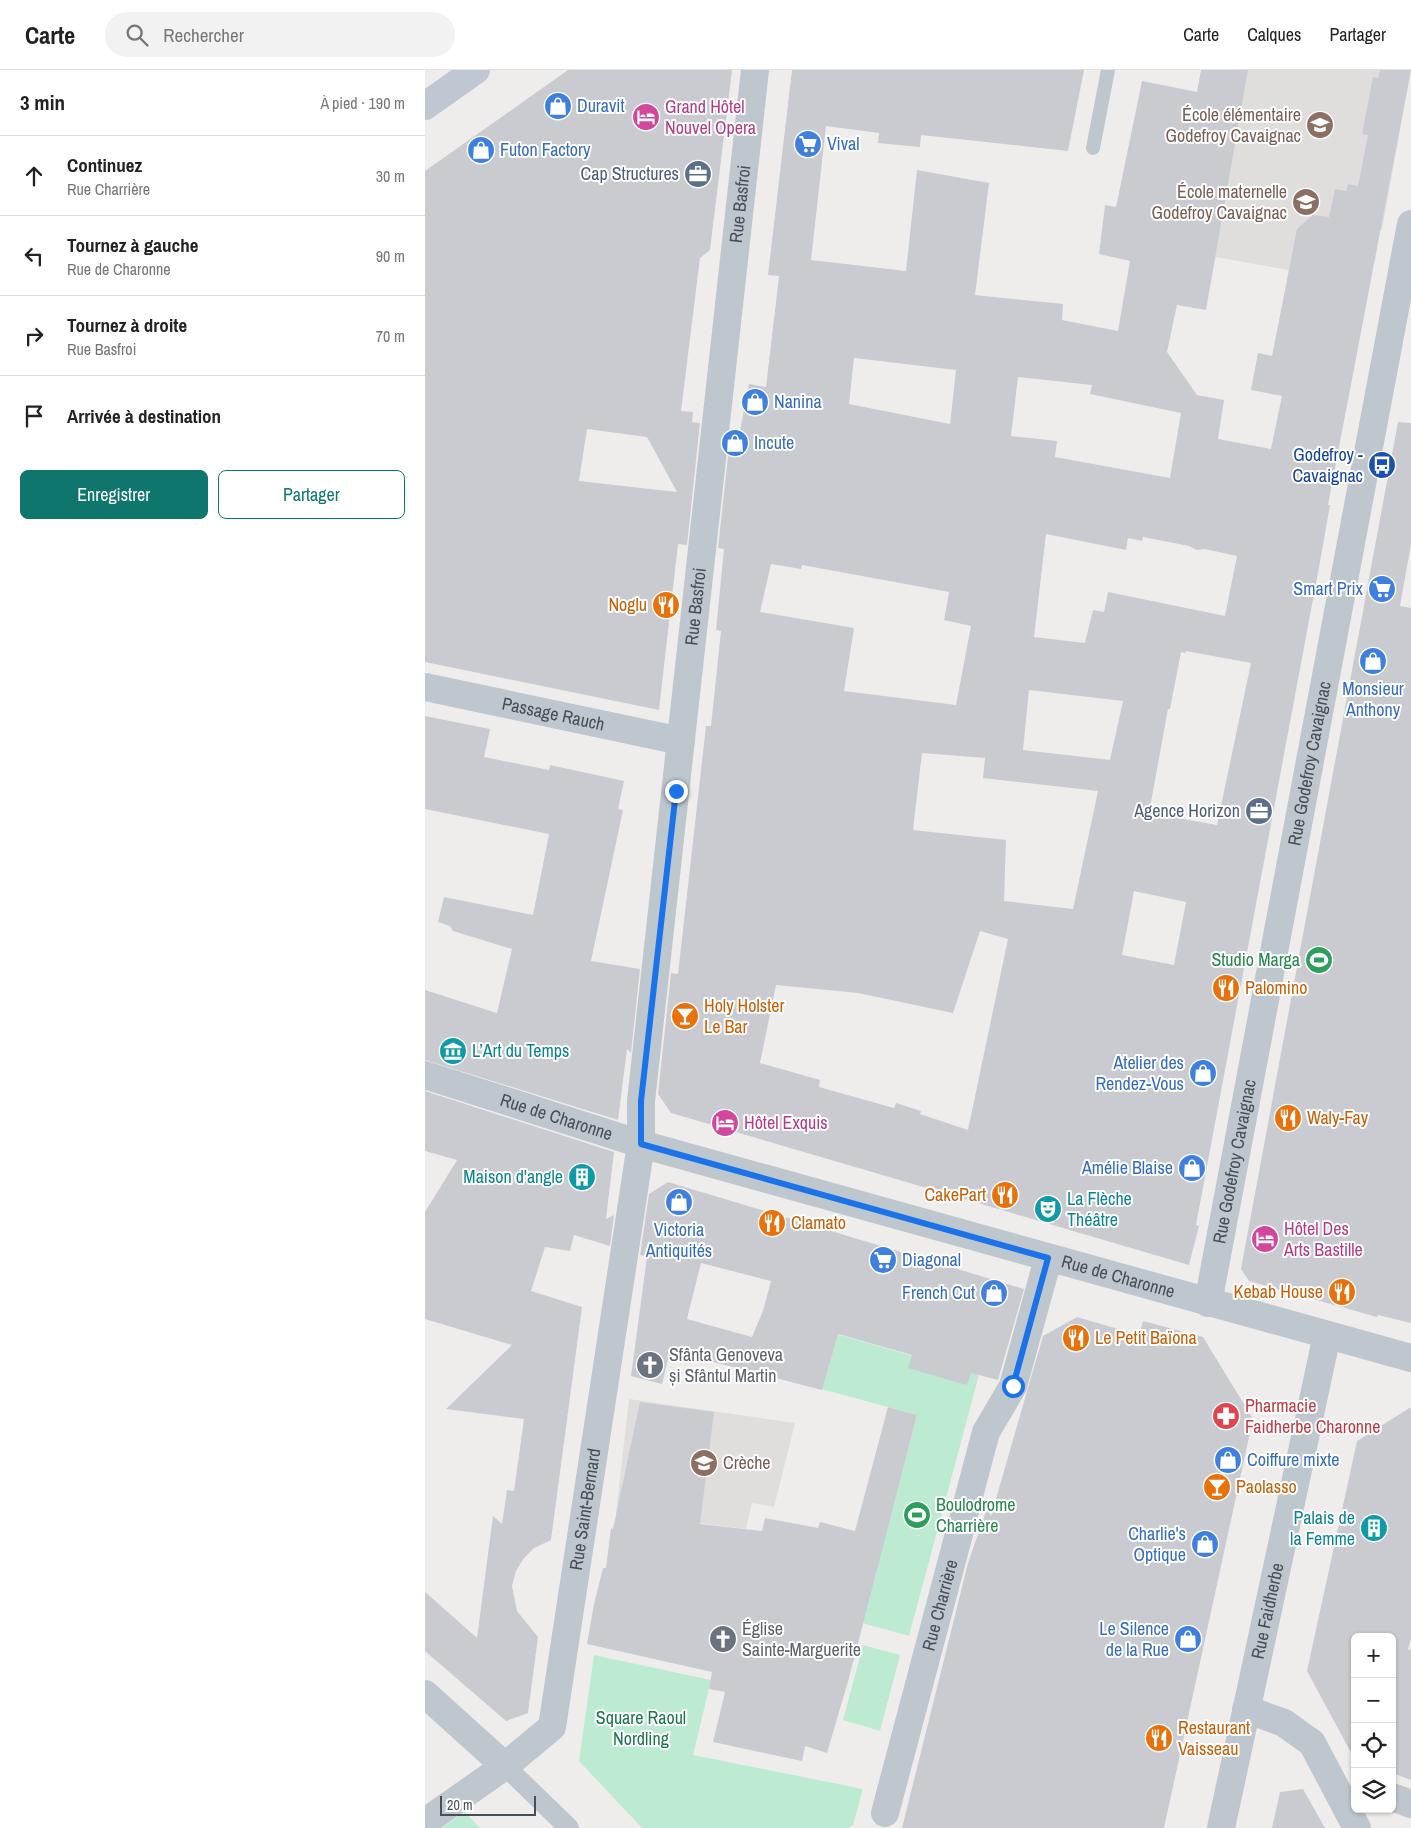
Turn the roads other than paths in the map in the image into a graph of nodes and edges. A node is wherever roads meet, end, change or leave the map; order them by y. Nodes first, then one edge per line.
1 (476, 70) edge
2 (755, 70) edge
3 (1108, 70) edge
4 (425, 106) edge
5 (1093, 148) dead end
6 (1411, 224) edge
7 (425, 686) edge
8 (681, 741) junction
9 (425, 1075) edge
10 (641, 1144) junction
11 (1048, 1258) junction
12 (1208, 1303) junction
13 (1327, 1335) junction
14 (1411, 1358) edge
15 (425, 1694) edge
16 (1246, 1709) junction
17 (505, 1766) junction
18 (1329, 1776) junction
19 (1351, 1783) edge
20 (1396, 1798) edge
21 (1411, 1804) edge
22 (885, 1813) dead end
23 (425, 1822) edge
24 (569, 1828) edge
25 (1221, 1828) edge
26 (1357, 1828) edge

1 - 4 main road
2 - 8 street, Rue Basfroi
3 - 5 lane
6 - 12 street, Rue Godefroy Cavaignac
7 - 8 street, Passage Rauch
8 - 10 street, Rue Basfroi
9 - 10 street, Rue de Charonne
10 - 11 street, Rue de Charonne
10 - 17 street, Rue Saint-Bernard
11 - 12 street, Rue de Charonne
11 - 22 street, Rue Charrière
12 - 13 street, Rue de Charonne
13 - 14 street, Rue de Charonne
13 - 16 street, Rue Faidherbe
15 - 17 street
16 - 18 street
16 - 25 street, Rue Faidherbe
17 - 23 street, Rue Saint-Bernard
17 - 24 street
18 - 19 street
18 - 26 street
20 - 21 street

